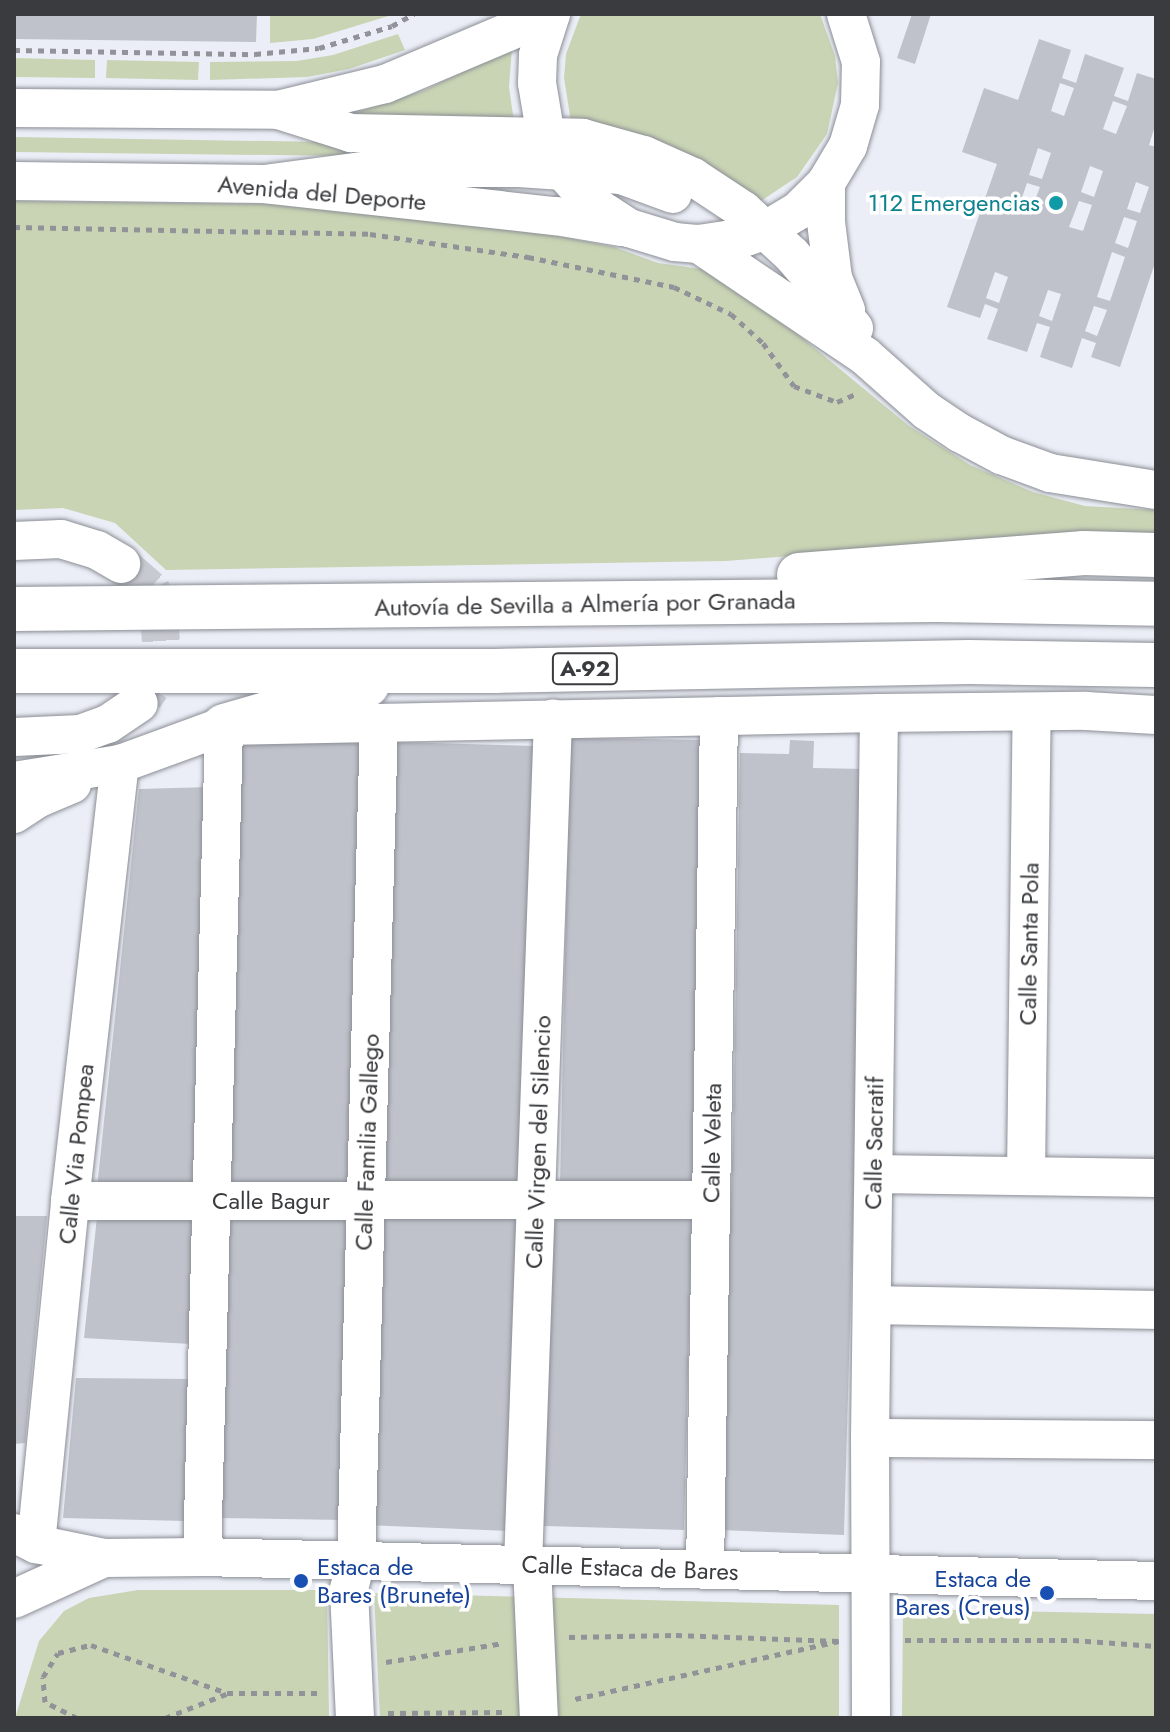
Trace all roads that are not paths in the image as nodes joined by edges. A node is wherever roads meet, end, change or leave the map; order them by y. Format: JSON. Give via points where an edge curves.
{"nodes":[{"id":1,"x":551,"y":14,"type":"edge"},
{"id":2,"x":846,"y":14,"type":"edge"},
{"id":3,"x":876,"y":14,"type":"edge"},
{"id":4,"x":861,"y":62,"type":"junction"},
{"id":5,"x":14,"y":108,"type":"edge"},
{"id":6,"x":278,"y":110,"type":"junction"},
{"id":7,"x":546,"y":137,"type":"junction"},
{"id":8,"x":563,"y":171,"type":"junction"},
{"id":9,"x":14,"y":181,"type":"edge"},
{"id":10,"x":826,"y":183,"type":"junction"},
{"id":11,"x":264,"y":184,"type":"junction"},
{"id":12,"x":629,"y":228,"type":"junction"},
{"id":13,"x":756,"y":233,"type":"junction"},
{"id":14,"x":699,"y":244,"type":"junction"},
{"id":15,"x":855,"y":352,"type":"junction"},
{"id":16,"x":1156,"y":490,"type":"edge"},
{"id":17,"x":14,"y":541,"type":"edge"},
{"id":18,"x":1156,"y":555,"type":"edge"},
{"id":19,"x":121,"y":564,"type":"tunnel mouth"},
{"id":20,"x":1156,"y":604,"type":"edge"},
{"id":21,"x":490,"y":605,"type":"junction"},
{"id":22,"x":14,"y":609,"type":"edge"},
{"id":23,"x":1156,"y":665,"type":"edge"},
{"id":24,"x":416,"y":670,"type":"junction"},
{"id":25,"x":14,"y":671,"type":"edge"},
{"id":26,"x":139,"y":703,"type":"tunnel mouth"},
{"id":27,"x":1032,"y":712,"type":"junction"},
{"id":28,"x":879,"y":713,"type":"junction"},
{"id":29,"x":1156,"y":715,"type":"edge"},
{"id":30,"x":719,"y":716,"type":"junction"},
{"id":31,"x":553,"y":719,"type":"junction"},
{"id":32,"x":379,"y":723,"type":"junction"},
{"id":33,"x":224,"y":726,"type":"junction"},
{"id":34,"x":14,"y":737,"type":"edge"},
{"id":35,"x":120,"y":764,"type":"junction"},
{"id":36,"x":14,"y":781,"type":"edge"},
{"id":37,"x":14,"y":814,"type":"edge"},
{"id":38,"x":874,"y":1174,"type":"junction"},
{"id":39,"x":1026,"y":1176,"type":"junction"},
{"id":40,"x":1156,"y":1178,"type":"edge"},
{"id":41,"x":536,"y":1200,"type":"junction"},
{"id":42,"x":711,"y":1200,"type":"junction"},
{"id":43,"x":70,"y":1201,"type":"junction"},
{"id":44,"x":212,"y":1201,"type":"junction"},
{"id":45,"x":365,"y":1201,"type":"junction"},
{"id":46,"x":872,"y":1305,"type":"junction"},
{"id":47,"x":1156,"y":1310,"type":"edge"},
{"id":48,"x":870,"y":1438,"type":"junction"},
{"id":49,"x":1156,"y":1440,"type":"edge"},
{"id":50,"x":25,"y":1538,"type":"edge"},
{"id":51,"x":202,"y":1557,"type":"junction"},
{"id":52,"x":104,"y":1558,"type":"junction"},
{"id":53,"x":356,"y":1561,"type":"junction"},
{"id":54,"x":528,"y":1565,"type":"junction"},
{"id":55,"x":705,"y":1570,"type":"junction"},
{"id":56,"x":871,"y":1574,"type":"junction"},
{"id":57,"x":1156,"y":1581,"type":"edge"},
{"id":58,"x":14,"y":1599,"type":"edge"},
{"id":59,"x":354,"y":1698,"type":"edge"},
{"id":60,"x":539,"y":1712,"type":"edge"},
{"id":61,"x":871,"y":1718,"type":"edge"}],
"edges":[{"from":1,"to":6,"type":"street","name":"Avenida del Deporte","via":[[385,84]]},
{"from":1,"to":7,"type":"street","name":"Avenida del Deporte","via":[[538,55]]},
{"from":2,"to":4,"type":"street","name":"Avenida del Deporte"},
{"from":3,"to":4,"type":"street","name":"Avenida del Deporte"},
{"from":4,"to":10,"type":"street","name":"Avenida del Deporte","via":[[860,105],[848,146]]},
{"from":5,"to":6,"type":"street","name":"Avenida del Deporte"},
{"from":6,"to":7,"type":"street","via":[[351,133]]},
{"from":7,"to":8,"type":"street","name":"Avenida del Deporte"},
{"from":7,"to":13,"type":"street","via":[[599,142],[667,164],[713,188]]},
{"from":8,"to":11,"type":"street","via":[[386,168]]},
{"from":8,"to":12,"type":"street","name":"Avenida del Deporte","via":[[592,204]]},
{"from":8,"to":13,"type":"street","via":[[637,180]]},
{"from":9,"to":11,"type":"street","name":"Avenida del Deporte"},
{"from":10,"to":13,"type":"street","name":"Avenida del Deporte","via":[[799,210]]},
{"from":10,"to":15,"type":"street","via":[[833,278]]},
{"from":11,"to":12,"type":"street","name":"Avenida del Deporte"},
{"from":12,"to":14,"type":"street","name":"Avenida del Deporte"},
{"from":13,"to":14,"type":"street","name":"Avenida del Deporte"},
{"from":13,"to":15,"type":"street","via":[[769,255]]},
{"from":14,"to":15,"type":"street"},
{"from":15,"to":16,"type":"street","via":[[927,411],[1001,455],[1083,481]]},
{"from":17,"to":19,"type":"street","via":[[61,539]]},
{"from":18,"to":21,"type":"highway","via":[[1084,553],[942,562]]},
{"from":20,"to":21,"type":"highway","name":"Autovía de Sevilla a Almería por Granada","via":[[937,600]]},
{"from":21,"to":22,"type":"highway","name":"Autovía de Sevilla a Almería por Granada"},
{"from":23,"to":24,"type":"highway","number":"A-92","via":[[969,662]]},
{"from":24,"to":25,"type":"highway","number":"A-92"},
{"from":24,"to":33,"type":"highway"},
{"from":26,"to":34,"type":"street","via":[[108,724],[80,734]]},
{"from":27,"to":28,"type":"street"},
{"from":27,"to":29,"type":"street"},
{"from":27,"to":39,"type":"street","name":"Calle Santa Pola"},
{"from":28,"to":30,"type":"street"},
{"from":28,"to":38,"type":"street","name":"Calle Sacratif"},
{"from":30,"to":31,"type":"street"},
{"from":30,"to":42,"type":"street","name":"Calle Veleta"},
{"from":31,"to":32,"type":"street"},
{"from":31,"to":41,"type":"street","name":"Calle Virgen del Silencio"},
{"from":32,"to":33,"type":"street"},
{"from":32,"to":45,"type":"street","name":"Calle Familia Gallego"},
{"from":33,"to":35,"type":"street"},
{"from":33,"to":44,"type":"street"},
{"from":35,"to":36,"type":"street"},
{"from":35,"to":37,"type":"street"},
{"from":35,"to":43,"type":"street","name":"Calle Via Pompea"},
{"from":38,"to":39,"type":"street"},
{"from":38,"to":46,"type":"street","name":"Calle Sacratif"},
{"from":39,"to":40,"type":"street"},
{"from":41,"to":42,"type":"street","name":"Calle Bagur"},
{"from":41,"to":45,"type":"street","name":"Calle Bagur"},
{"from":41,"to":54,"type":"street","name":"Calle Virgen del Silencio"},
{"from":42,"to":55,"type":"street","name":"Calle Veleta"},
{"from":43,"to":44,"type":"street","name":"Calle Bagur"},
{"from":43,"to":50,"type":"street","name":"Calle Via Pompea"},
{"from":44,"to":45,"type":"street","name":"Calle Bagur"},
{"from":44,"to":51,"type":"street"},
{"from":45,"to":53,"type":"street","name":"Calle Familia Gallego"},
{"from":46,"to":47,"type":"street"},
{"from":46,"to":48,"type":"street","name":"Calle Sacratif"},
{"from":48,"to":49,"type":"street"},
{"from":48,"to":56,"type":"street","name":"Calle Sacratif"},
{"from":50,"to":52,"type":"street","name":"Calle Estaca de Bares"},
{"from":51,"to":52,"type":"street","name":"Calle Estaca de Bares"},
{"from":51,"to":53,"type":"street","name":"Calle Estaca de Bares"},
{"from":52,"to":58,"type":"street","name":"Calle Estaca de Bares"},
{"from":53,"to":54,"type":"street","name":"Calle Estaca de Bares"},
{"from":53,"to":59,"type":"street","name":"Calle Familia Gallego","via":[[349,1589]]},
{"from":54,"to":55,"type":"street","name":"Calle Estaca de Bares"},
{"from":54,"to":60,"type":"street","name":"Calle Virgen del Silencio"},
{"from":55,"to":56,"type":"street","name":"Calle Estaca de Bares"},
{"from":56,"to":57,"type":"street","name":"Calle Estaca de Bares"},
{"from":56,"to":61,"type":"street","name":"Calle Sacratif"}]}
